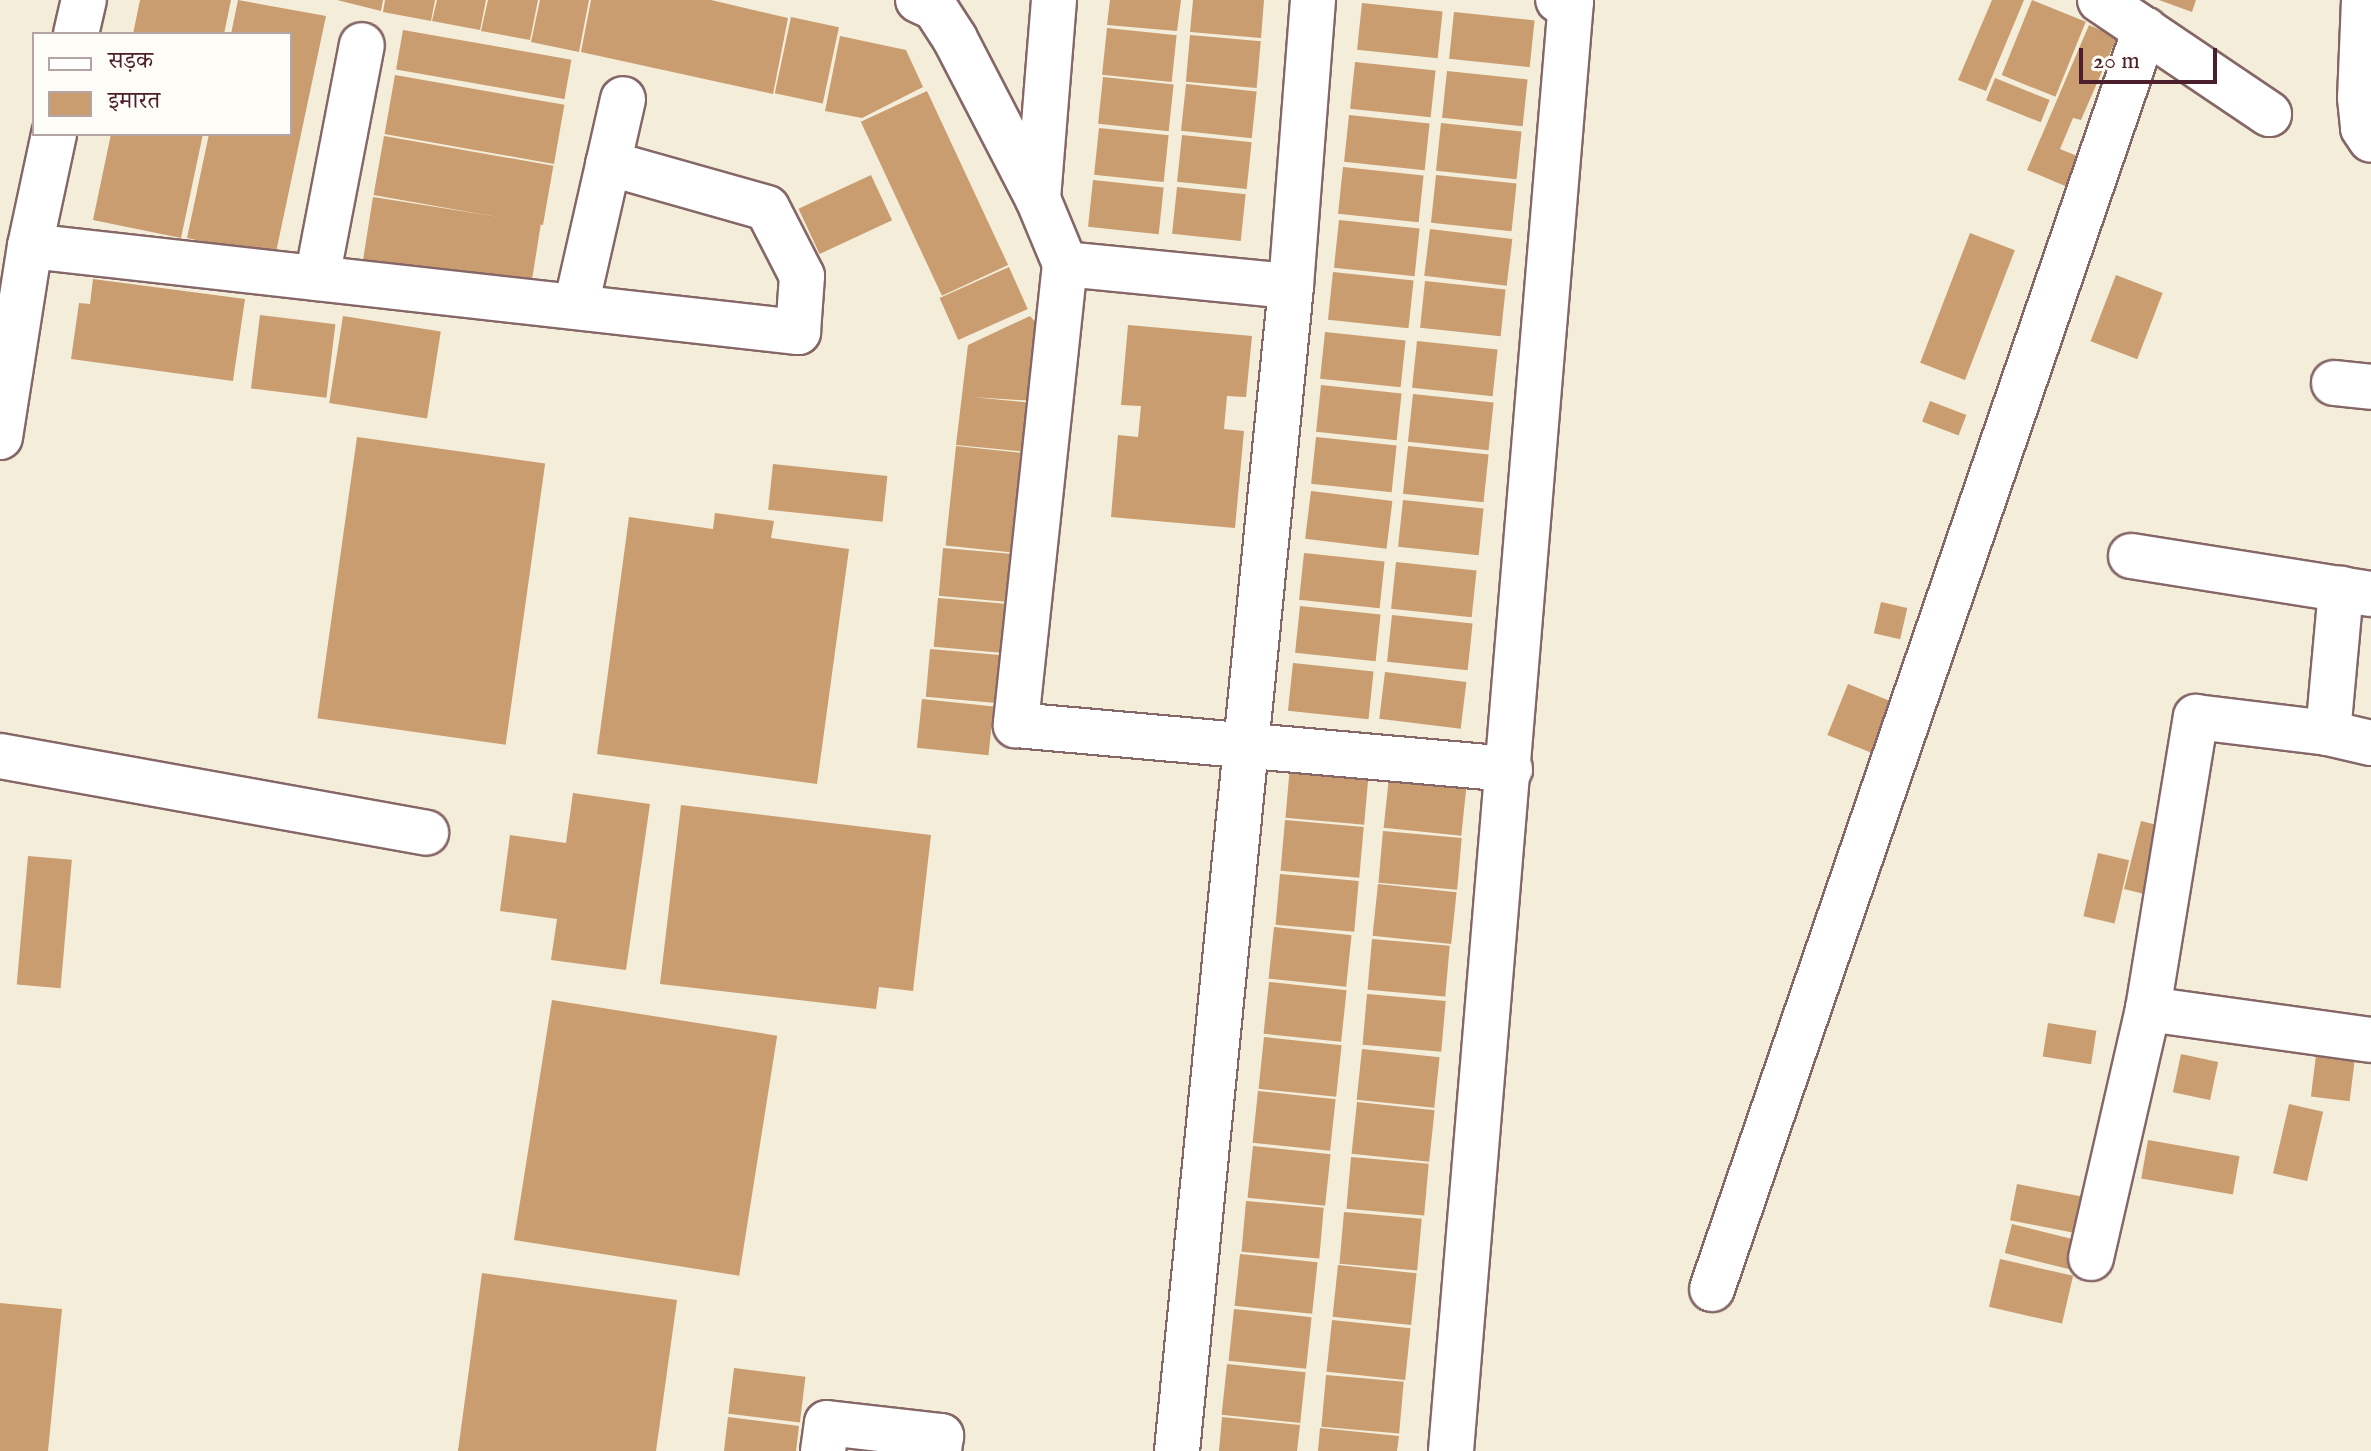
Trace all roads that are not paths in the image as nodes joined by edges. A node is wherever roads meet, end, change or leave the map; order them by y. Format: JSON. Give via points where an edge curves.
{"nodes":[{"id":1,"x":84,"y":0,"type":"edge"},
{"id":2,"x":918,"y":0,"type":"edge"},
{"id":3,"x":1054,"y":0,"type":"edge"},
{"id":4,"x":1313,"y":0,"type":"edge"},
{"id":5,"x":1558,"y":0,"type":"edge"},
{"id":6,"x":2364,"y":0,"type":"edge"},
{"id":7,"x":2120,"y":10,"type":"edge"},
{"id":8,"x":76,"y":32,"type":"edge"},
{"id":9,"x":362,"y":45,"type":"dead end"},
{"id":10,"x":623,"y":99,"type":"dead end"},
{"id":11,"x":2269,"y":114,"type":"dead end"},
{"id":12,"x":54,"y":136,"type":"edge"},
{"id":13,"x":2371,"y":140,"type":"edge"},
{"id":14,"x":608,"y":163,"type":"junction"},
{"id":15,"x":1038,"y":199,"type":"junction"},
{"id":16,"x":30,"y":246,"type":"junction"},
{"id":17,"x":1065,"y":264,"type":"junction"},
{"id":18,"x":317,"y":278,"type":"junction"},
{"id":19,"x":1291,"y":286,"type":"junction"},
{"id":20,"x":576,"y":306,"type":"junction"},
{"id":21,"x":0,"y":437,"type":"edge"},
{"id":22,"x":2131,"y":556,"type":"dead end"},
{"id":23,"x":2356,"y":591,"type":"edge"},
{"id":24,"x":2328,"y":733,"type":"junction"},
{"id":25,"x":2371,"y":743,"type":"edge"},
{"id":26,"x":1247,"y":746,"type":"junction"},
{"id":27,"x":0,"y":756,"type":"edge"},
{"id":28,"x":1510,"y":769,"type":"junction"},
{"id":29,"x":426,"y":833,"type":"dead end"},
{"id":30,"x":2148,"y":1009,"type":"junction"},
{"id":31,"x":2371,"y":1040,"type":"edge"},
{"id":32,"x":2091,"y":1258,"type":"dead end"},
{"id":33,"x":1712,"y":1289,"type":"dead end"},
{"id":34,"x":823,"y":1451,"type":"edge"},
{"id":35,"x":939,"y":1451,"type":"edge"},
{"id":36,"x":1177,"y":1451,"type":"edge"},
{"id":37,"x":1451,"y":1451,"type":"edge"}],
"edges":[{"from":1,"to":8,"type":"street"},
{"from":2,"to":15,"type":"street","via":[[935,8],[955,39]]},
{"from":3,"to":15,"type":"street"},
{"from":4,"to":19,"type":"street"},
{"from":5,"to":28,"type":"street","via":[[1571,2]]},
{"from":6,"to":13,"type":"street","via":[[2360,98],[2363,128]]},
{"from":7,"to":11,"type":"street"},
{"from":7,"to":33,"type":"street"},
{"from":9,"to":18,"type":"street"},
{"from":10,"to":14,"type":"street"},
{"from":12,"to":16,"type":"street"},
{"from":14,"to":20,"type":"street"},
{"from":14,"to":20,"type":"street","via":[[767,208],[802,276],[798,332]]},
{"from":15,"to":17,"type":"street"},
{"from":16,"to":18,"type":"street"},
{"from":16,"to":21,"type":"street"},
{"from":17,"to":19,"type":"street"},
{"from":17,"to":26,"type":"street","via":[[1016,725]]},
{"from":18,"to":20,"type":"street"},
{"from":19,"to":26,"type":"street"},
{"from":22,"to":23,"type":"street"},
{"from":23,"to":24,"type":"street"},
{"from":24,"to":25,"type":"street"},
{"from":24,"to":30,"type":"street","via":[[2196,717]]},
{"from":26,"to":28,"type":"street"},
{"from":26,"to":36,"type":"street"},
{"from":27,"to":29,"type":"street"},
{"from":28,"to":37,"type":"street"},
{"from":30,"to":31,"type":"street"},
{"from":30,"to":32,"type":"street"},
{"from":34,"to":35,"type":"street","via":[[827,1423],[941,1436]]}]}
